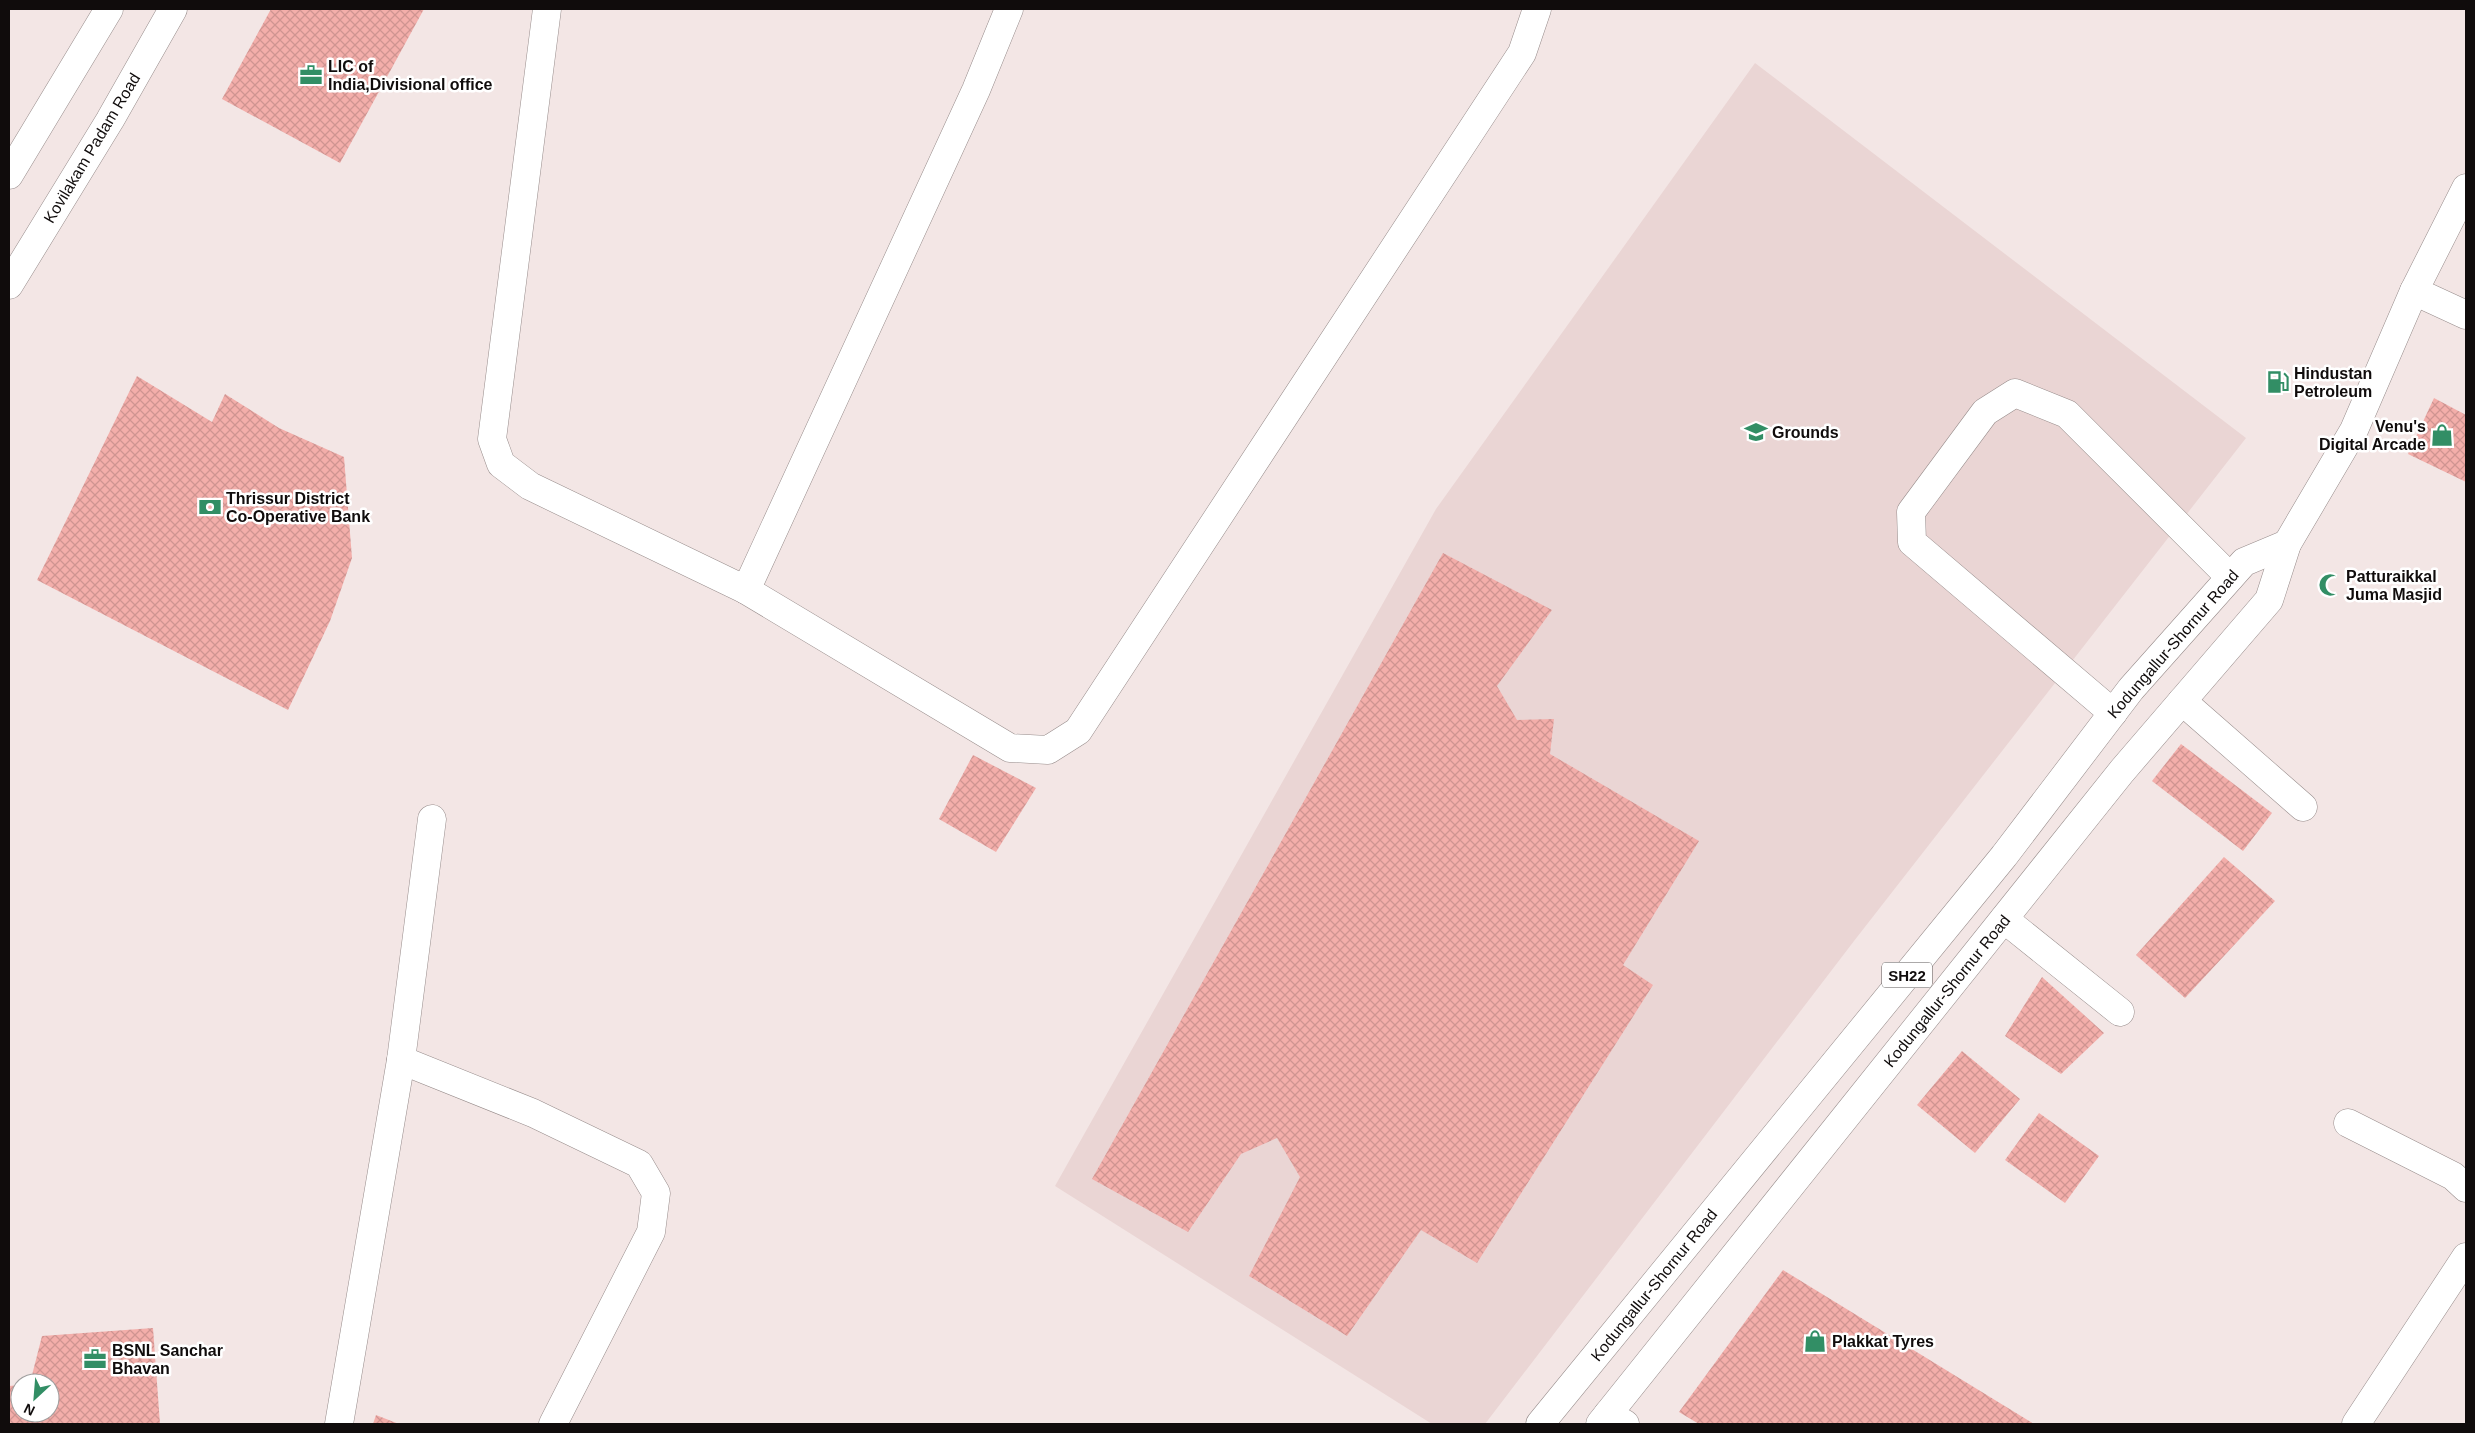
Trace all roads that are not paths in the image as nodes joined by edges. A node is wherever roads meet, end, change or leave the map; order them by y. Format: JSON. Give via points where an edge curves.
{"nodes":[{"id":1,"x":109,"y":9,"type":"edge"},
{"id":2,"x":173,"y":9,"type":"edge"},
{"id":3,"x":547,"y":9,"type":"edge"},
{"id":4,"x":1009,"y":9,"type":"edge"},
{"id":5,"x":1537,"y":9,"type":"edge"},
{"id":6,"x":9,"y":175,"type":"edge"},
{"id":7,"x":2466,"y":188,"type":"edge"},
{"id":8,"x":9,"y":285,"type":"edge"},
{"id":9,"x":2414,"y":292,"type":"junction"},
{"id":10,"x":2466,"y":315,"type":"edge"},
{"id":11,"x":2287,"y":544,"type":"junction"},
{"id":12,"x":2230,"y":577,"type":"junction"},
{"id":13,"x":746,"y":590,"type":"junction"},
{"id":14,"x":2182,"y":701,"type":"junction"},
{"id":15,"x":2113,"y":713,"type":"junction"},
{"id":16,"x":2303,"y":807,"type":"dead end"},
{"id":17,"x":432,"y":819,"type":"dead end"},
{"id":18,"x":2004,"y":919,"type":"junction"},
{"id":19,"x":2120,"y":1012,"type":"dead end"},
{"id":20,"x":400,"y":1060,"type":"junction"},
{"id":21,"x":2348,"y":1123,"type":"dead end"},
{"id":22,"x":2466,"y":1188,"type":"edge"},
{"id":23,"x":2466,"y":1257,"type":"edge"},
{"id":24,"x":1611,"y":1421,"type":"edge"},
{"id":25,"x":2366,"y":1421,"type":"edge"},
{"id":26,"x":339,"y":1424,"type":"edge"},
{"id":27,"x":552,"y":1424,"type":"edge"},
{"id":28,"x":1540,"y":1424,"type":"edge"}],
"edges":[{"from":1,"to":6,"type":"street"},
{"from":2,"to":8,"type":"street","name":"Kovilakam Padam Road","via":[[110,120]]},
{"from":3,"to":13,"type":"street","via":[[492,439],[501,464],[530,486]]},
{"from":4,"to":13,"type":"street","via":[[976,90]]},
{"from":5,"to":13,"type":"street","via":[[1522,53],[1078,731],[1048,750],[1010,748]]},
{"from":7,"to":9,"type":"street","number":"SH22"},
{"from":9,"to":10,"type":"street"},
{"from":9,"to":11,"type":"street","number":"SH22","via":[[2354,430]]},
{"from":11,"to":12,"type":"street","name":"Kodungallur-Shornur Road","number":"SH22","via":[[2244,562]]},
{"from":11,"to":14,"type":"street","name":"Kodungallur-Shornur Road","number":"SH22","via":[[2269,600]]},
{"from":12,"to":15,"type":"street","name":"Kodungallur-Shornur Road","number":"SH22"},
{"from":12,"to":15,"type":"street","via":[[2067,414],[2015,393],[1985,412],[1910,512],[1912,542]]},
{"from":14,"to":16,"type":"street"},
{"from":14,"to":18,"type":"street","name":"Kodungallur-Shornur Road","number":"SH22","via":[[2122,770]]},
{"from":15,"to":28,"type":"street","name":"Kodungallur-Shornur Road","number":"SH22","via":[[2004,856]]},
{"from":17,"to":20,"type":"street"},
{"from":18,"to":19,"type":"street"},
{"from":18,"to":24,"type":"street","name":"Kodungallur-Shornur Road","number":"SH22"},
{"from":20,"to":26,"type":"street"},
{"from":20,"to":27,"type":"street","via":[[534,1113],[639,1164],[656,1194],[651,1232]]},
{"from":21,"to":22,"type":"street","via":[[2453,1176]]},
{"from":23,"to":25,"type":"street"}]}
